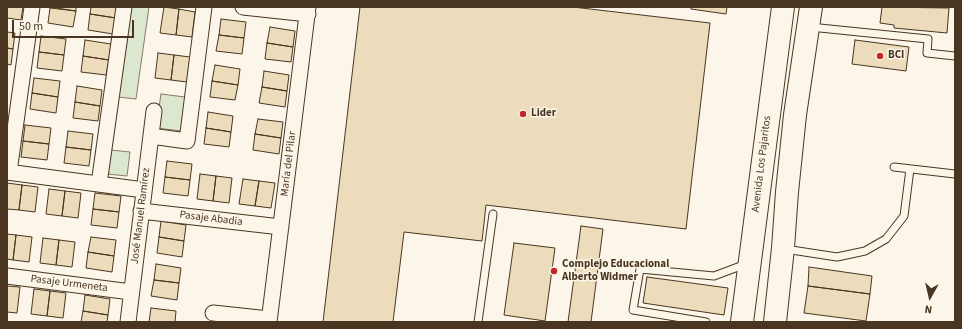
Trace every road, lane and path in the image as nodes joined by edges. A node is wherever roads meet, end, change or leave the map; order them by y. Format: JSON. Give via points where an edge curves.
{"nodes":[{"id":1,"x":32,"y":7,"type":"edge"},
{"id":2,"x":124,"y":7,"type":"edge"},
{"id":3,"x":204,"y":7,"type":"edge"},
{"id":4,"x":243,"y":7,"type":"edge"},
{"id":5,"x":783,"y":7,"type":"edge"},
{"id":6,"x":308,"y":10,"type":"edge"},
{"id":7,"x":810,"y":17,"type":"edge"},
{"id":8,"x":955,"y":56,"type":"edge"},
{"id":9,"x":154,"y":111,"type":"dead end"},
{"id":10,"x":151,"y":136,"type":"junction"},
{"id":11,"x":894,"y":167,"type":"dead end"},
{"id":12,"x":910,"y":169,"type":"junction"},
{"id":13,"x":8,"y":172,"type":"edge"},
{"id":14,"x":955,"y":174,"type":"edge"},
{"id":15,"x":99,"y":184,"type":"junction"},
{"id":16,"x":144,"y":190,"type":"junction"},
{"id":17,"x":141,"y":211,"type":"junction"},
{"id":18,"x":493,"y":214,"type":"dead end"},
{"id":19,"x":281,"y":227,"type":"junction"},
{"id":20,"x":783,"y":248,"type":"junction"},
{"id":21,"x":750,"y":263,"type":"junction"},
{"id":22,"x":7,"y":276,"type":"edge"},
{"id":23,"x":132,"y":292,"type":"junction"},
{"id":24,"x":213,"y":313,"type":"dead end"},
{"id":25,"x":269,"y":321,"type":"edge"},
{"id":26,"x":128,"y":322,"type":"edge"},
{"id":27,"x":478,"y":322,"type":"edge"},
{"id":28,"x":706,"y":322,"type":"edge"},
{"id":29,"x":742,"y":322,"type":"edge"},
{"id":30,"x":775,"y":322,"type":"edge"}],
"edges":[{"from":1,"to":13,"type":"street"},
{"from":2,"to":15,"type":"street"},
{"from":3,"to":10,"type":"street","via":[[187,141]]},
{"from":4,"to":6,"type":"street"},
{"from":5,"to":21,"type":"main road","name":"Avenida Los Pajaritos"},
{"from":6,"to":19,"type":"street","name":"María del Pilar"},
{"from":7,"to":8,"type":"lane","via":[[928,39],[927,53]]},
{"from":7,"to":20,"type":"main road","via":[[792,144]]},
{"from":9,"to":10,"type":"street","name":"José Manuel Ramírez"},
{"from":10,"to":16,"type":"street","name":"José Manuel Ramírez"},
{"from":11,"to":12,"type":"lane"},
{"from":12,"to":14,"type":"lane"},
{"from":12,"to":20,"type":"lane","via":[[904,216],[886,239],[865,251],[837,257]]},
{"from":13,"to":15,"type":"street"},
{"from":15,"to":16,"type":"street"},
{"from":16,"to":17,"type":"street","name":"José Manuel Ramírez"},
{"from":17,"to":19,"type":"street","name":"Pasaje Abadia"},
{"from":17,"to":23,"type":"street","name":"José Manuel Ramírez"},
{"from":18,"to":27,"type":"lane"},
{"from":19,"to":25,"type":"street","name":"María del Pilar"},
{"from":20,"to":30,"type":"main road"},
{"from":21,"to":28,"type":"lane","via":[[714,276],[640,269],[633,310]]},
{"from":21,"to":29,"type":"main road","name":"Avenida Los Pajaritos"},
{"from":22,"to":23,"type":"street","name":"Pasaje Urmeneta"},
{"from":23,"to":26,"type":"street","name":"José Manuel Ramírez"},
{"from":24,"to":25,"type":"street"}]}
